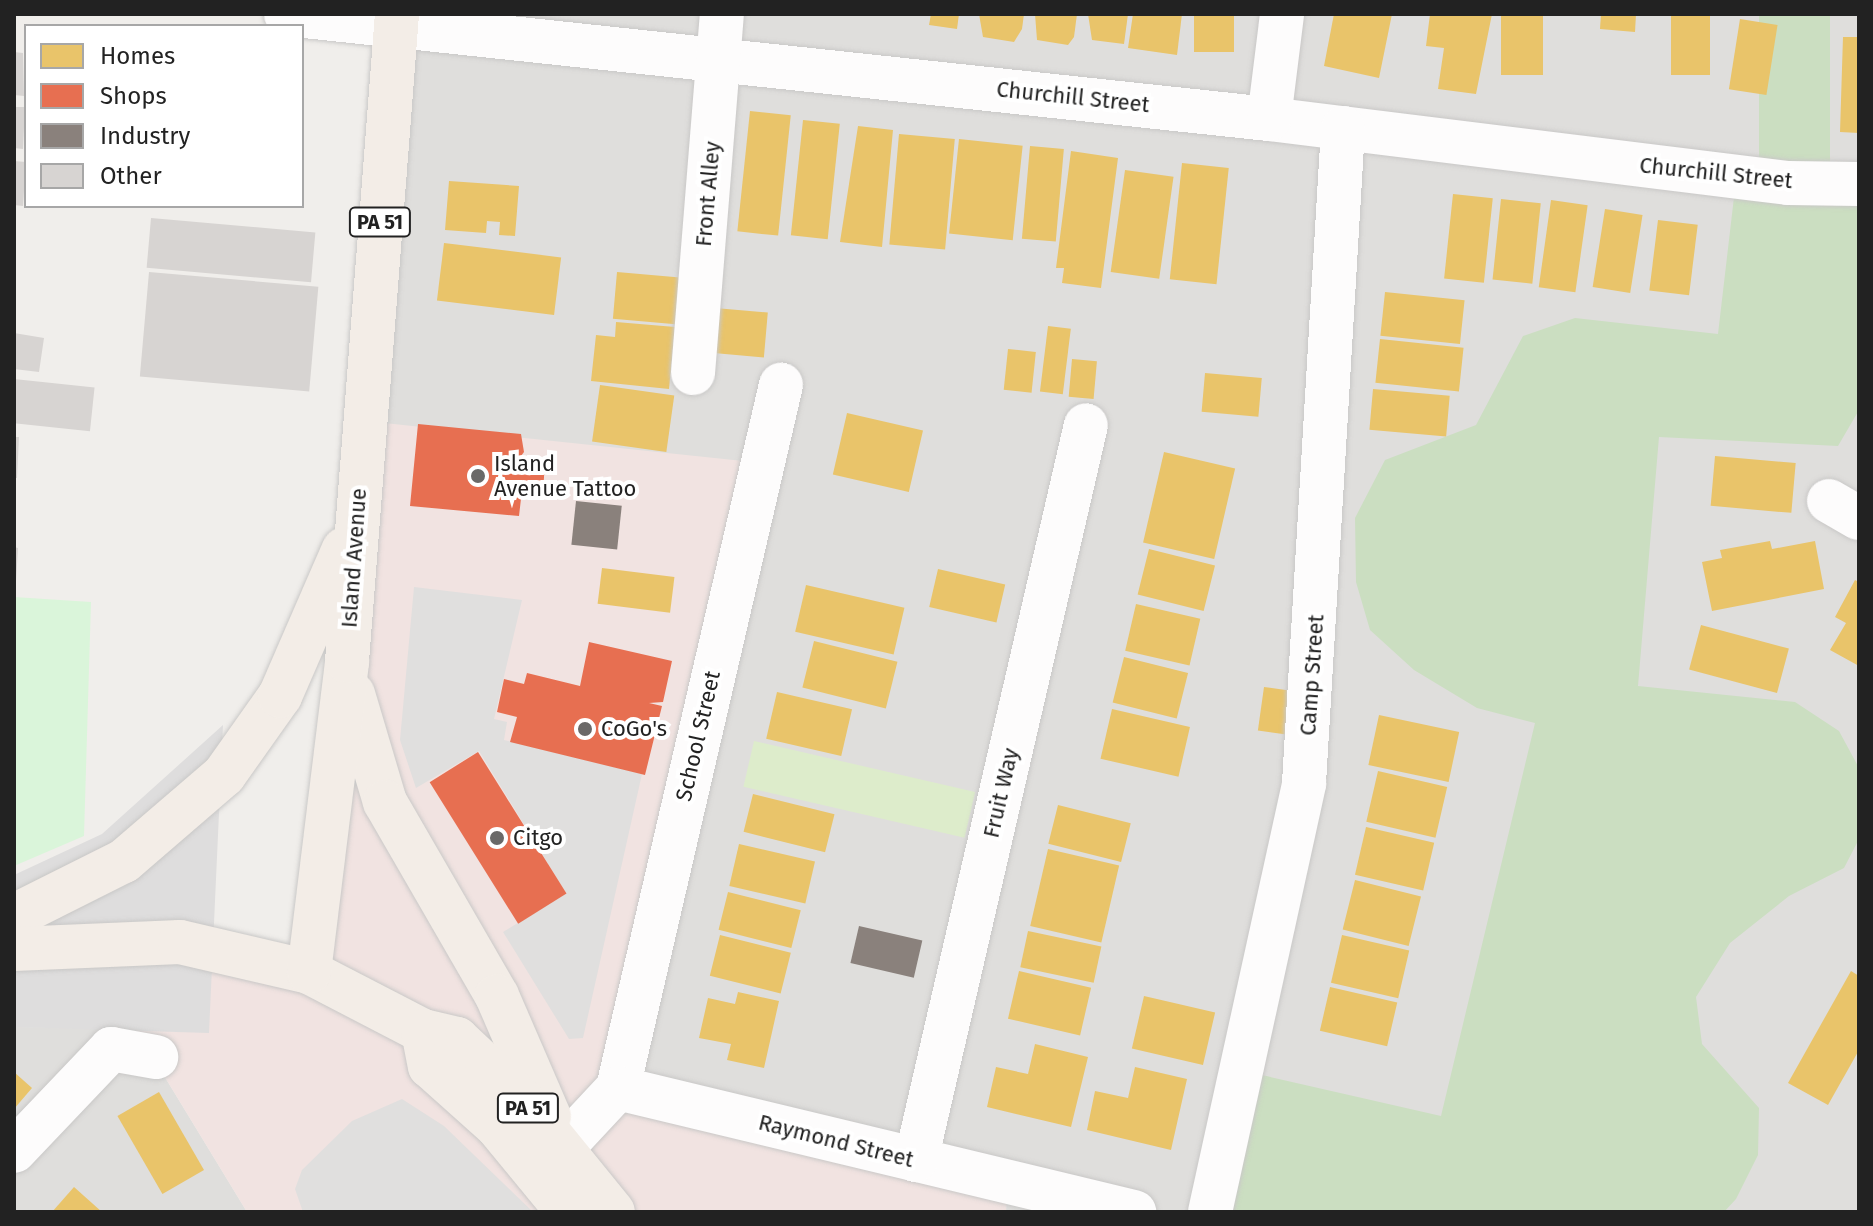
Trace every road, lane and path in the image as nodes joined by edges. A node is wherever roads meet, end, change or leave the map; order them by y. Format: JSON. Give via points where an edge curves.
{"nodes":[{"id":1,"x":286,"y":14,"type":"edge"},
{"id":2,"x":722,"y":14,"type":"edge"},
{"id":3,"x":1282,"y":14,"type":"edge"},
{"id":4,"x":396,"y":19,"type":"edge"},
{"id":5,"x":719,"y":59,"type":"junction"},
{"id":6,"x":1269,"y":119,"type":"junction"},
{"id":7,"x":1343,"y":128,"type":"junction"},
{"id":8,"x":1859,"y":184,"type":"edge"},
{"id":9,"x":693,"y":373,"type":"dead end"},
{"id":10,"x":781,"y":385,"type":"dead end"},
{"id":11,"x":1086,"y":425,"type":"dead end"},
{"id":12,"x":357,"y":518,"type":"junction"},
{"id":13,"x":347,"y":661,"type":"junction"},
{"id":14,"x":14,"y":916,"type":"edge"},
{"id":15,"x":14,"y":949,"type":"edge"},
{"id":16,"x":309,"y":972,"type":"junction"},
{"id":17,"x":423,"y":1031,"type":"junction"},
{"id":18,"x":156,"y":1057,"type":"dead end"},
{"id":19,"x":618,"y":1088,"type":"junction"},
{"id":20,"x":563,"y":1147,"type":"junction"},
{"id":21,"x":14,"y":1151,"type":"edge"},
{"id":22,"x":916,"y":1160,"type":"junction"},
{"id":23,"x":1006,"y":1198,"type":"edge"},
{"id":24,"x":568,"y":1212,"type":"edge"},
{"id":25,"x":613,"y":1212,"type":"edge"},
{"id":26,"x":1134,"y":1212,"type":"edge"},
{"id":27,"x":1210,"y":1212,"type":"edge"}],
"edges":[{"from":1,"to":4,"type":"street","name":"Churchill Street"},
{"from":2,"to":5,"type":"street","name":"Front Alley"},
{"from":3,"to":6,"type":"street"},
{"from":4,"to":5,"type":"street","name":"Churchill Street"},
{"from":4,"to":12,"type":"main road","name":"Island Avenue","number":"PA 51"},
{"from":5,"to":6,"type":"street","name":"Churchill Street"},
{"from":5,"to":9,"type":"street","name":"Front Alley"},
{"from":6,"to":7,"type":"street","name":"Churchill Street"},
{"from":7,"to":8,"type":"street","name":"Churchill Street","via":[[1788,183]]},
{"from":7,"to":27,"type":"street","name":"Camp Street","via":[[1304,783]]},
{"from":10,"to":19,"type":"street","name":"School Street"},
{"from":11,"to":22,"type":"street","name":"Fruit Way"},
{"from":12,"to":13,"type":"main road","name":"Island Avenue","number":"PA 51"},
{"from":12,"to":14,"type":"main road","via":[[280,696],[224,775],[124,861]]},
{"from":13,"to":16,"type":"main road","name":"Island Avenue","number":"PA 51"},
{"from":13,"to":20,"type":"main road","via":[[385,802],[497,996]]},
{"from":15,"to":16,"type":"main road","via":[[180,942]]},
{"from":16,"to":17,"type":"main road","number":"PA 51"},
{"from":17,"to":20,"type":"main road","number":"PA 51","via":[[457,1039]]},
{"from":17,"to":24,"type":"main road","number":"PA 51","via":[[430,1066],[497,1126]]},
{"from":18,"to":21,"type":"street","via":[[132,1047],[111,1049]]},
{"from":19,"to":20,"type":"street"},
{"from":19,"to":22,"type":"street","name":"Raymond Street"},
{"from":20,"to":25,"type":"main road","number":"PA 51"},
{"from":22,"to":23,"type":"street","name":"Raymond Street"},
{"from":23,"to":26,"type":"street","name":"Raymond Street"}]}
